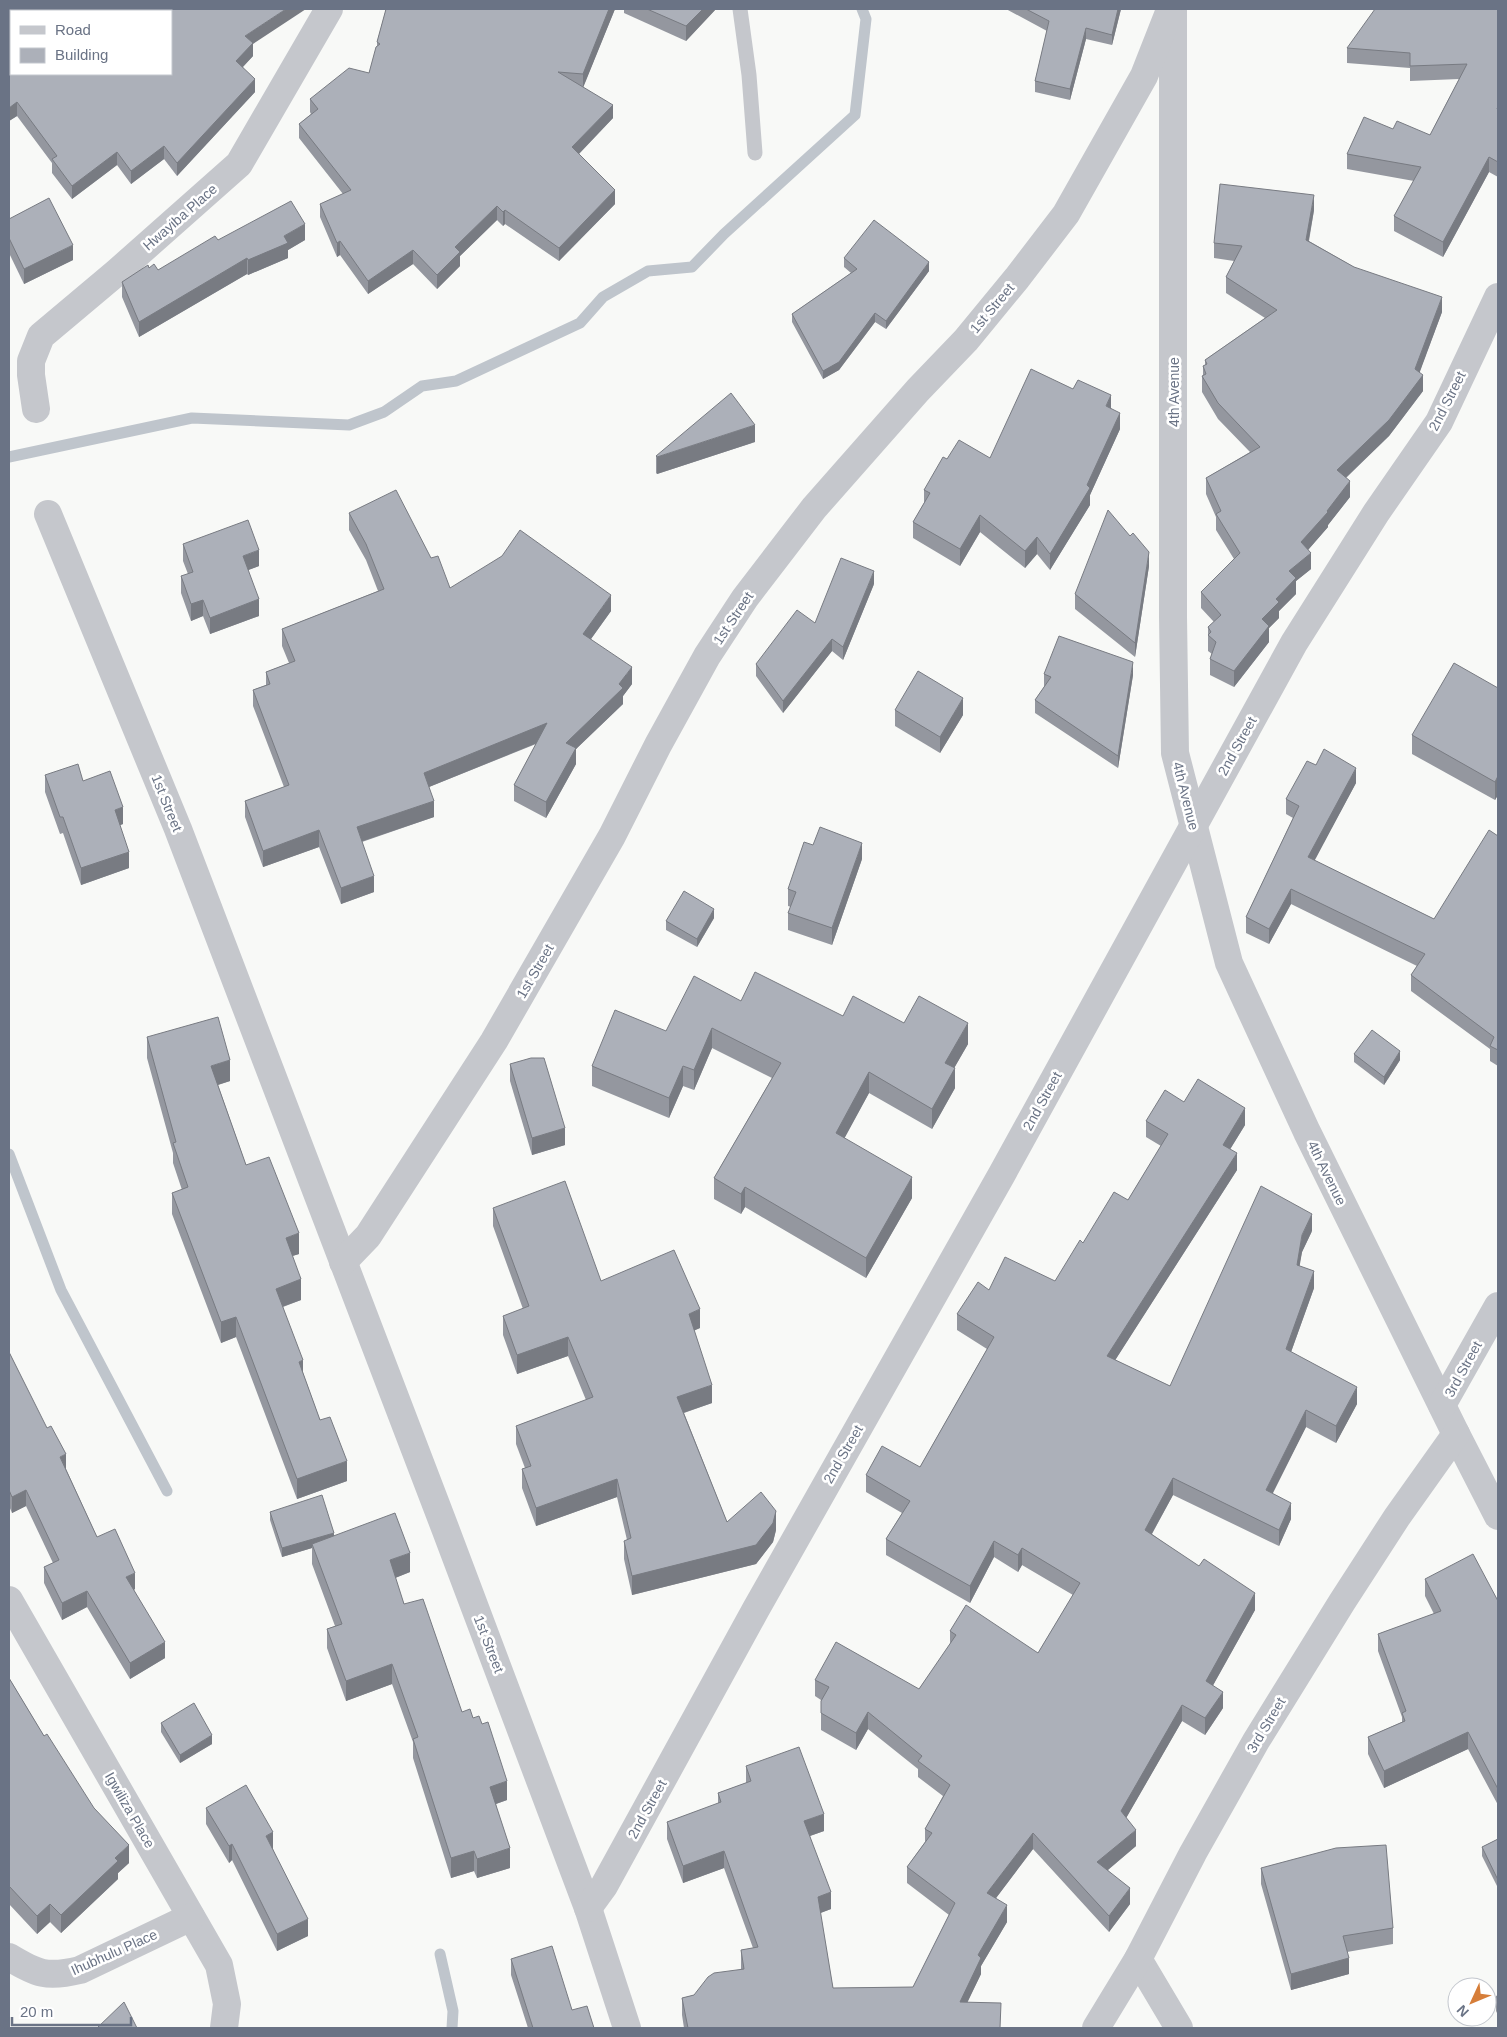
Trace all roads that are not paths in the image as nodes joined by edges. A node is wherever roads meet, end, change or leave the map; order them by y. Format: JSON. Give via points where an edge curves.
{"nodes":[{"id":1,"x":329,"y":9,"type":"edge"},
{"id":2,"x":740,"y":9,"type":"edge"},
{"id":3,"x":1172,"y":9,"type":"edge"},
{"id":4,"x":755,"y":153,"type":"dead end"},
{"id":5,"x":1498,"y":297,"type":"edge"},
{"id":6,"x":36,"y":409,"type":"dead end"},
{"id":7,"x":48,"y":514,"type":"dead end"},
{"id":8,"x":1193,"y":825,"type":"junction"},
{"id":9,"x":342,"y":1262,"type":"junction"},
{"id":10,"x":1498,"y":1306,"type":"edge"},
{"id":11,"x":1442,"y":1405,"type":"junction"},
{"id":12,"x":1456,"y":1434,"type":"junction"},
{"id":13,"x":1498,"y":1516,"type":"edge"},
{"id":14,"x":9,"y":1600,"type":"edge"},
{"id":15,"x":588,"y":1908,"type":"junction"},
{"id":16,"x":191,"y":1917,"type":"junction"},
{"id":17,"x":9,"y":1957,"type":"edge"},
{"id":18,"x":1138,"y":1960,"type":"junction"},
{"id":19,"x":224,"y":2028,"type":"edge"},
{"id":20,"x":627,"y":2028,"type":"edge"},
{"id":21,"x":1096,"y":2028,"type":"edge"},
{"id":22,"x":1179,"y":2028,"type":"edge"}],
"edges":[{"from":1,"to":6,"type":"street","name":"Hwayiba Place","via":[[239,164],[41,336],[31,362]]},
{"from":2,"to":4,"type":"lane"},
{"from":3,"to":8,"type":"street","name":"4th Avenue","via":[[1175,753]]},
{"from":3,"to":9,"type":"street","name":"1st Street","via":[[1144,76],[1066,214],[966,340],[814,508],[745,598],[658,745],[612,836],[494,1041],[368,1236]]},
{"from":5,"to":8,"type":"street","name":"2nd Street","via":[[1439,422],[1376,513],[1294,644]]},
{"from":7,"to":9,"type":"street","name":"1st Street","via":[[178,829]]},
{"from":8,"to":11,"type":"street","name":"4th Avenue","via":[[1229,963],[1312,1141]]},
{"from":8,"to":15,"type":"street","name":"2nd Street","via":[[1002,1174],[604,1886]]},
{"from":9,"to":15,"type":"street","name":"1st Street"},
{"from":10,"to":11,"type":"street","name":"3rd Street"},
{"from":11,"to":12,"type":"street","name":"4th Avenue"},
{"from":12,"to":13,"type":"street","name":"4th Avenue"},
{"from":12,"to":18,"type":"street","name":"3rd Street","via":[[1397,1517],[1256,1740]]},
{"from":14,"to":16,"type":"street","name":"Igwiliza Place"},
{"from":15,"to":20,"type":"street","name":"1st Street"},
{"from":16,"to":17,"type":"street","name":"Ihubhulu Place","via":[[80,1970],[62,1975],[43,1975]]},
{"from":16,"to":19,"type":"street","name":"Igwiliza Place","via":[[219,1964],[227,2004]]},
{"from":18,"to":21,"type":"street","name":"3rd Street"},
{"from":18,"to":22,"type":"street"}]}
